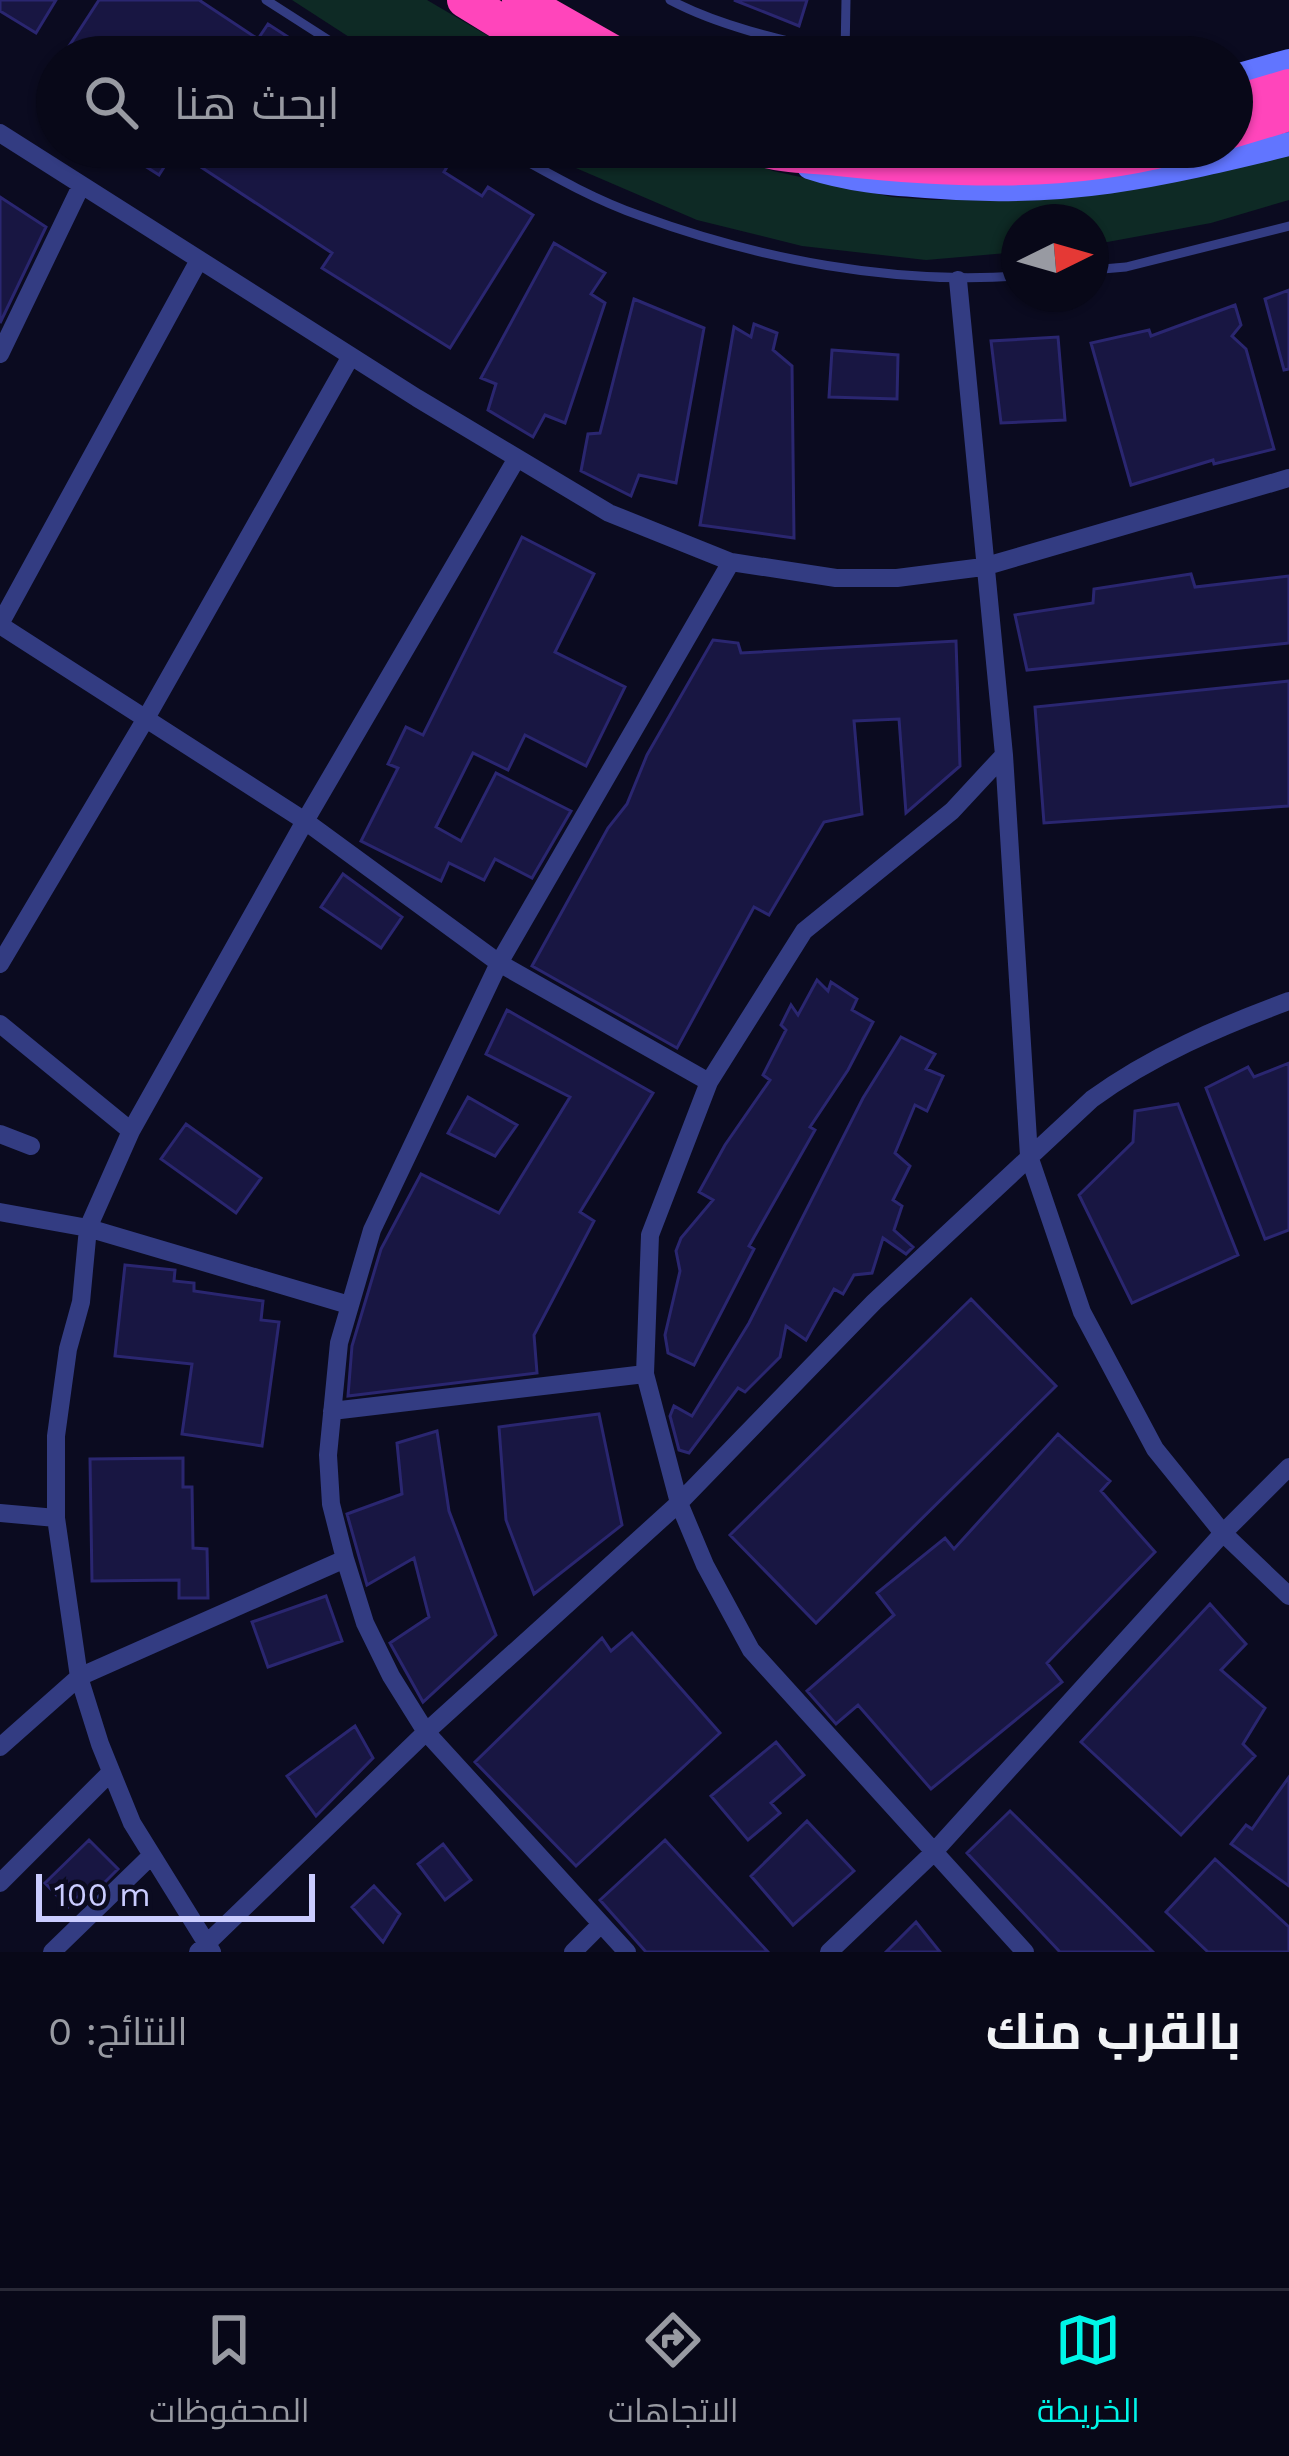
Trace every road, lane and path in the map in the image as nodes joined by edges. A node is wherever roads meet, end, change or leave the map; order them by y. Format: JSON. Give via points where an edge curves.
{"nodes":[{"id":1,"x":266,"y":0,"type":"edge"},
{"id":2,"x":465,"y":0,"type":"edge"},
{"id":3,"x":520,"y":0,"type":"edge"},
{"id":4,"x":670,"y":0,"type":"edge"},
{"id":5,"x":846,"y":0,"type":"edge"},
{"id":6,"x":322,"y":36,"type":"edge"},
{"id":7,"x":524,"y":36,"type":"edge"},
{"id":8,"x":583,"y":36,"type":"edge"},
{"id":9,"x":766,"y":36,"type":"edge"},
{"id":10,"x":845,"y":36,"type":"edge"},
{"id":11,"x":1289,"y":61,"type":"edge"},
{"id":12,"x":1253,"y":71,"type":"edge"},
{"id":13,"x":1289,"y":87,"type":"edge"},
{"id":14,"x":1253,"y":98,"type":"edge"},
{"id":15,"x":1289,"y":113,"type":"edge"},
{"id":16,"x":1253,"y":124,"type":"edge"},
{"id":17,"x":0,"y":134,"type":"edge"},
{"id":18,"x":1289,"y":144,"type":"edge"},
{"id":19,"x":1253,"y":153,"type":"edge"},
{"id":20,"x":36,"y":157,"type":"edge"},
{"id":21,"x":53,"y":168,"type":"edge"},
{"id":22,"x":543,"y":168,"type":"edge"},
{"id":23,"x":819,"y":168,"type":"edge"},
{"id":24,"x":1188,"y":168,"type":"edge"},
{"id":25,"x":81,"y":186,"type":"junction"},
{"id":26,"x":1289,"y":226,"type":"edge"},
{"id":27,"x":199,"y":260,"type":"junction"},
{"id":28,"x":1109,"y":268,"type":"edge"},
{"id":29,"x":1001,"y":277,"type":"edge"},
{"id":30,"x":958,"y":280,"type":"junction"},
{"id":31,"x":0,"y":354,"type":"edge"},
{"id":32,"x":351,"y":356,"type":"junction"},
{"id":33,"x":517,"y":458,"type":"junction"},
{"id":34,"x":1289,"y":478,"type":"edge"},
{"id":35,"x":731,"y":562,"type":"junction"},
{"id":36,"x":983,"y":568,"type":"junction"},
{"id":37,"x":0,"y":624,"type":"edge"},
{"id":38,"x":145,"y":720,"type":"junction"},
{"id":39,"x":1004,"y":754,"type":"junction"},
{"id":40,"x":305,"y":820,"type":"junction"},
{"id":41,"x":499,"y":963,"type":"junction"},
{"id":42,"x":0,"y":964,"type":"edge"},
{"id":43,"x":1289,"y":1000,"type":"edge"},
{"id":44,"x":0,"y":1024,"type":"edge"},
{"id":45,"x":709,"y":1082,"type":"junction"},
{"id":46,"x":131,"y":1131,"type":"junction"},
{"id":47,"x":0,"y":1134,"type":"edge"},
{"id":48,"x":31,"y":1146,"type":"dead end"},
{"id":49,"x":1029,"y":1156,"type":"junction"},
{"id":50,"x":0,"y":1212,"type":"edge"},
{"id":51,"x":88,"y":1228,"type":"junction"},
{"id":52,"x":349,"y":1305,"type":"junction"},
{"id":53,"x":644,"y":1374,"type":"junction"},
{"id":54,"x":332,"y":1411,"type":"junction"},
{"id":55,"x":1289,"y":1467,"type":"edge"},
{"id":56,"x":679,"y":1503,"type":"junction"},
{"id":57,"x":0,"y":1514,"type":"edge"},
{"id":58,"x":56,"y":1518,"type":"junction"},
{"id":59,"x":1223,"y":1533,"type":"junction"},
{"id":60,"x":345,"y":1559,"type":"junction"},
{"id":61,"x":1289,"y":1596,"type":"edge"},
{"id":62,"x":79,"y":1677,"type":"junction"},
{"id":63,"x":426,"y":1732,"type":"junction"},
{"id":64,"x":0,"y":1747,"type":"edge"},
{"id":65,"x":111,"y":1772,"type":"junction"},
{"id":66,"x":932,"y":1854,"type":"junction"},
{"id":67,"x":151,"y":1856,"type":"junction"},
{"id":68,"x":0,"y":1883,"type":"edge"},
{"id":69,"x":600,"y":1925,"type":"junction"},
{"id":70,"x":205,"y":1950,"type":"edge"},
{"id":71,"x":52,"y":1952,"type":"edge"},
{"id":72,"x":572,"y":1952,"type":"edge"},
{"id":73,"x":627,"y":1952,"type":"edge"},
{"id":74,"x":829,"y":1952,"type":"edge"},
{"id":75,"x":1025,"y":1952,"type":"edge"}],
"edges":[{"from":1,"to":6,"type":"lane"},
{"from":2,"to":7,"type":"highway"},
{"from":3,"to":8,"type":"highway"},
{"from":4,"to":9,"type":"lane"},
{"from":5,"to":10,"type":"lane"},
{"from":11,"to":12,"type":"street"},
{"from":13,"to":14,"type":"highway"},
{"from":15,"to":16,"type":"highway"},
{"from":17,"to":20,"type":"street"},
{"from":18,"to":19,"type":"street"},
{"from":21,"to":25,"type":"street"},
{"from":22,"to":30,"type":"lane","via":[[638,216],[707,236],[787,257]]},
{"from":23,"to":24,"type":"street","via":[[855,180],[998,192],[1097,186]]},
{"from":25,"to":27,"type":"street"},
{"from":25,"to":31,"type":"street"},
{"from":26,"to":28,"type":"lane"},
{"from":27,"to":32,"type":"street"},
{"from":27,"to":37,"type":"street"},
{"from":29,"to":30,"type":"lane"},
{"from":30,"to":36,"type":"street"},
{"from":32,"to":33,"type":"street"},
{"from":32,"to":38,"type":"street"},
{"from":33,"to":35,"type":"street","via":[[609,513]]},
{"from":33,"to":40,"type":"street"},
{"from":34,"to":36,"type":"street"},
{"from":35,"to":36,"type":"street","via":[[836,578]]},
{"from":35,"to":41,"type":"street"},
{"from":36,"to":39,"type":"street"},
{"from":37,"to":38,"type":"street"},
{"from":38,"to":40,"type":"street"},
{"from":38,"to":42,"type":"street"},
{"from":39,"to":45,"type":"street","via":[[952,811],[805,931]]},
{"from":39,"to":49,"type":"street"},
{"from":40,"to":41,"type":"street"},
{"from":40,"to":46,"type":"street"},
{"from":41,"to":45,"type":"street"},
{"from":41,"to":52,"type":"street","via":[[372,1229]]},
{"from":43,"to":49,"type":"street","via":[[1124,1076]]},
{"from":44,"to":46,"type":"street"},
{"from":45,"to":53,"type":"street","via":[[650,1235]]},
{"from":46,"to":51,"type":"street"},
{"from":47,"to":48,"type":"street"},
{"from":49,"to":56,"type":"street"},
{"from":49,"to":59,"type":"street","via":[[1108,1367],[1154,1449]]},
{"from":50,"to":51,"type":"street"},
{"from":51,"to":52,"type":"street"},
{"from":51,"to":58,"type":"street","via":[[56,1436]]},
{"from":52,"to":54,"type":"street"},
{"from":53,"to":54,"type":"street"},
{"from":53,"to":56,"type":"street"},
{"from":54,"to":60,"type":"street","via":[[331,1504]]},
{"from":55,"to":59,"type":"street"},
{"from":56,"to":63,"type":"street"},
{"from":56,"to":66,"type":"street","via":[[751,1650]]},
{"from":57,"to":58,"type":"street"},
{"from":58,"to":62,"type":"street"},
{"from":59,"to":61,"type":"street"},
{"from":59,"to":66,"type":"street"},
{"from":60,"to":62,"type":"street"},
{"from":60,"to":63,"type":"street","via":[[365,1623]]},
{"from":62,"to":64,"type":"street"},
{"from":62,"to":65,"type":"street"},
{"from":63,"to":69,"type":"street"},
{"from":63,"to":70,"type":"street"},
{"from":65,"to":67,"type":"street"},
{"from":65,"to":68,"type":"street"},
{"from":66,"to":74,"type":"street"},
{"from":66,"to":75,"type":"street"},
{"from":67,"to":70,"type":"street"},
{"from":67,"to":71,"type":"street"},
{"from":69,"to":72,"type":"street"},
{"from":69,"to":73,"type":"street"}]}
